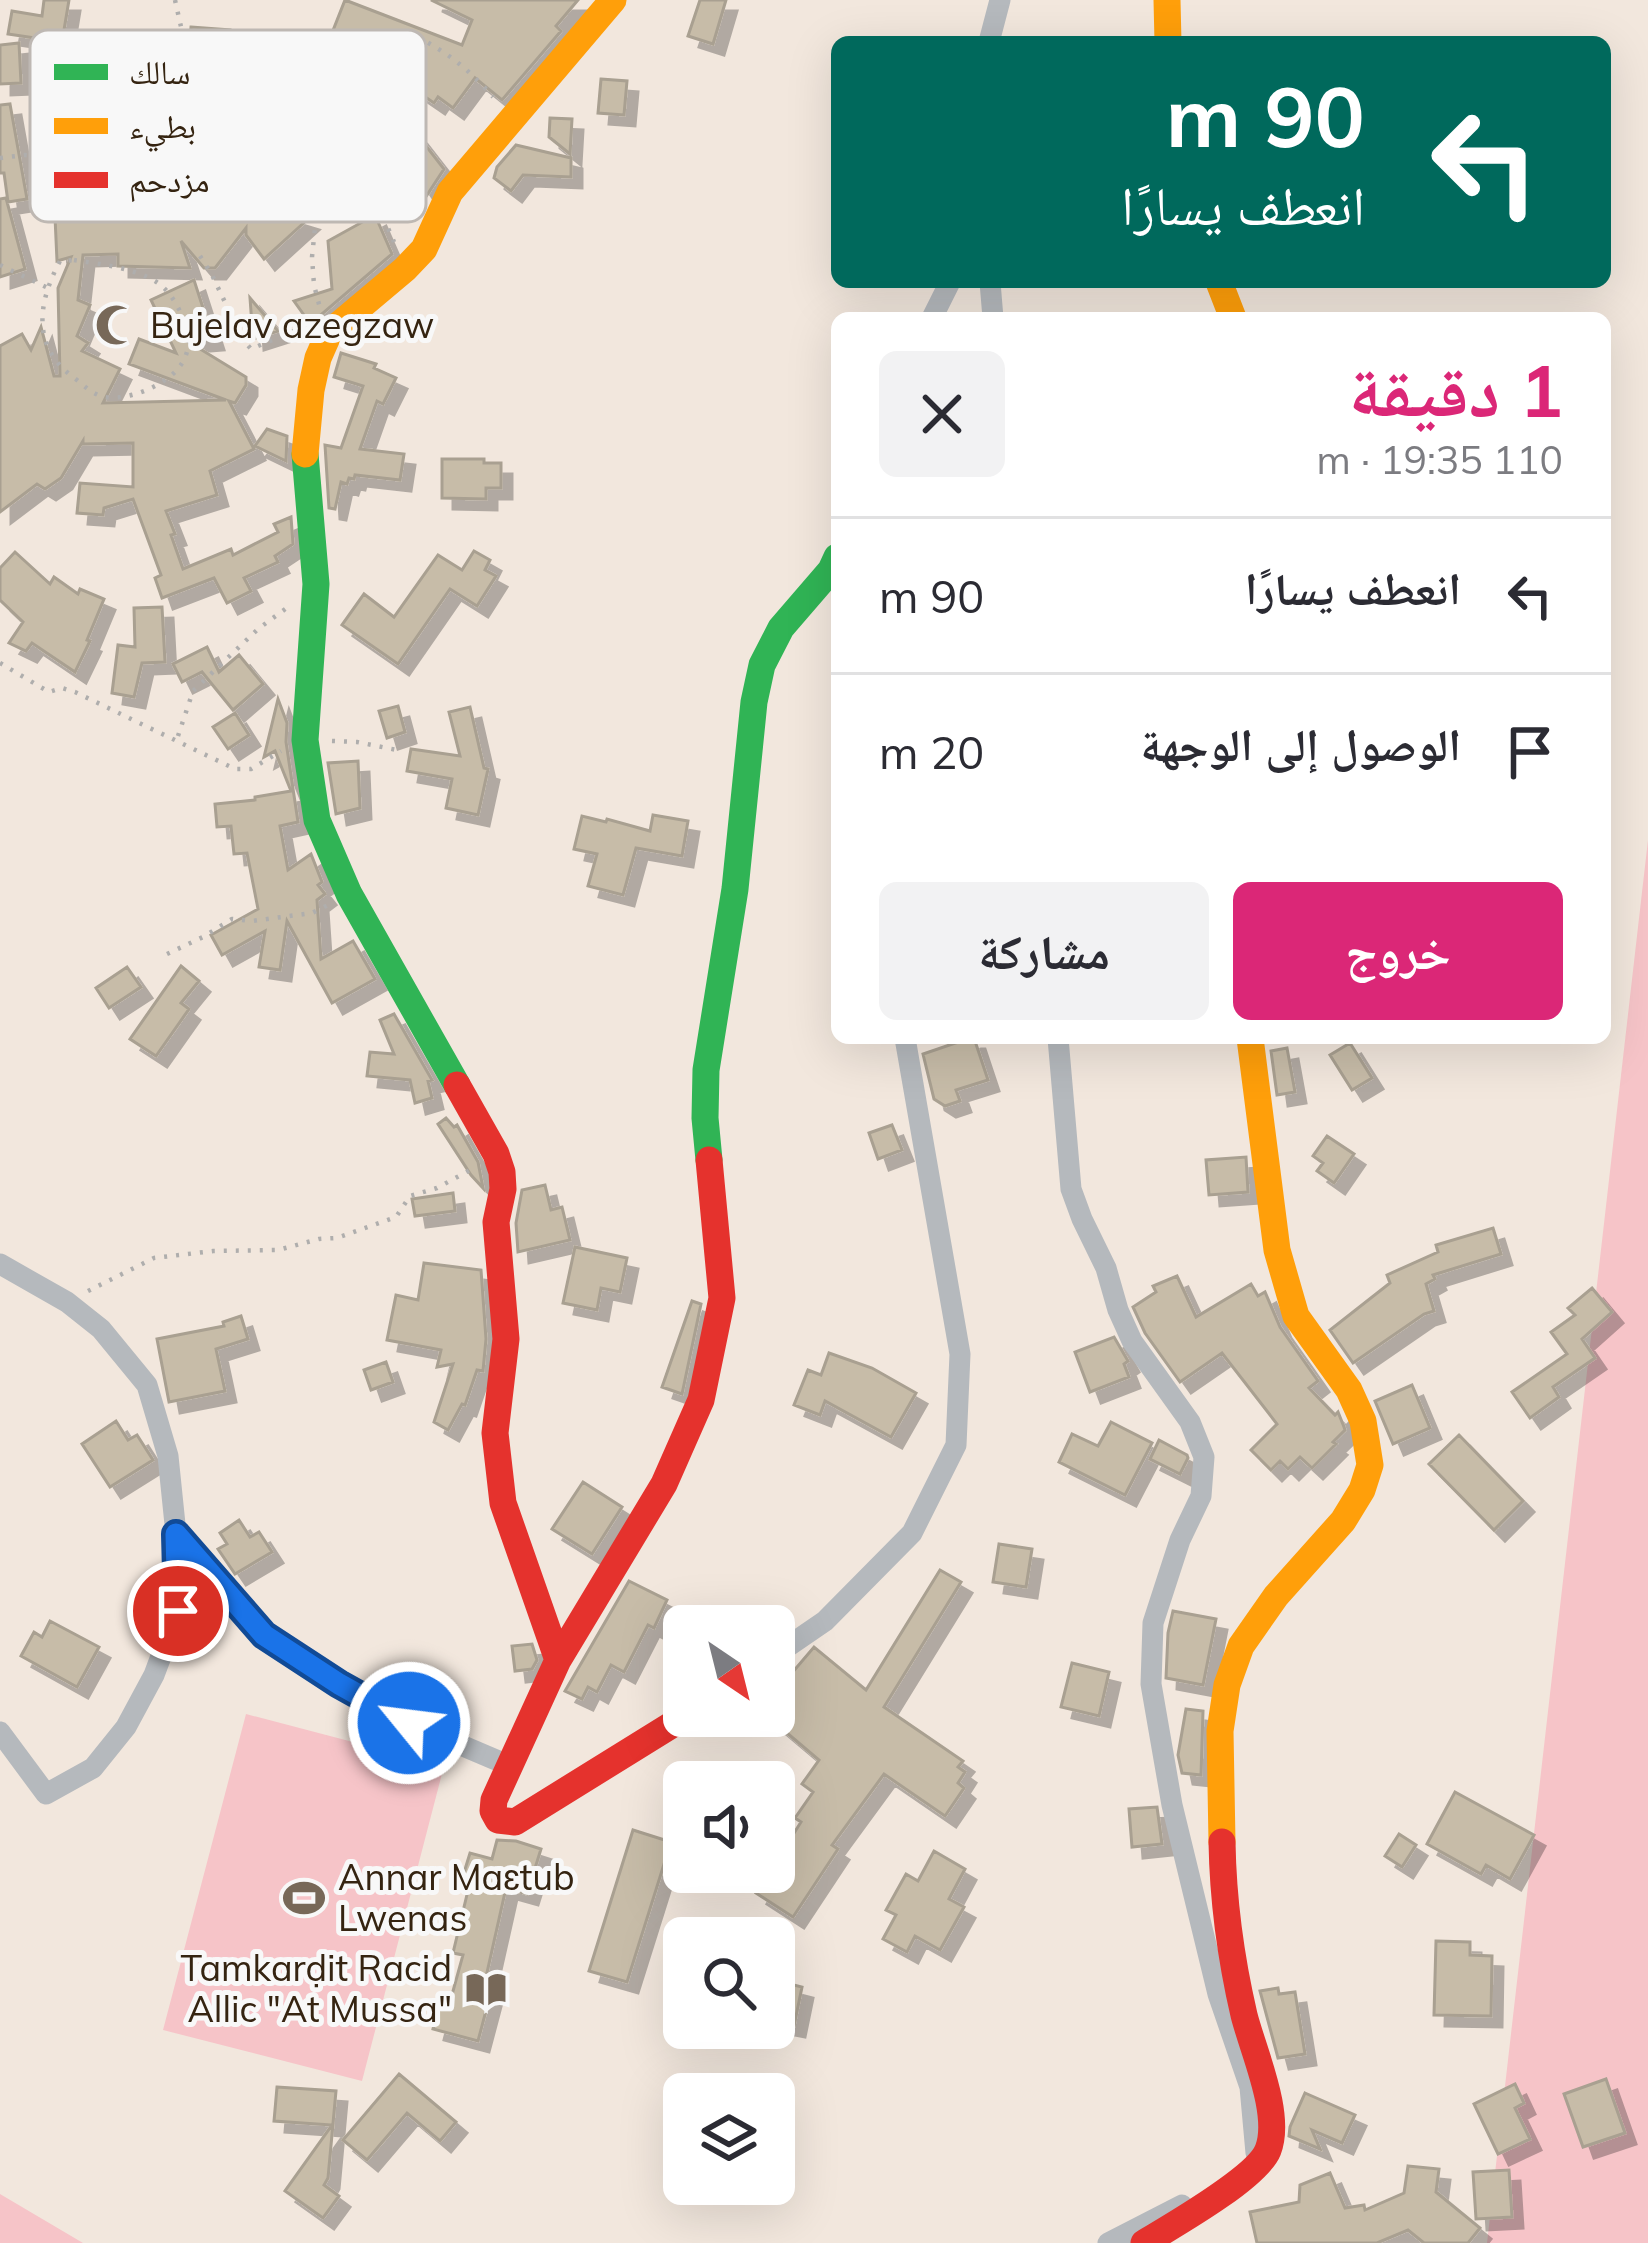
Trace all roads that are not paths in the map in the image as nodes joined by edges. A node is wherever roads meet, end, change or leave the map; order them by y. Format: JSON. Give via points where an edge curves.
{"nodes":[{"id":1,"x":613,"y":0,"type":"edge"},
{"id":2,"x":1000,"y":0,"type":"edge"},
{"id":3,"x":1168,"y":0,"type":"edge"},
{"id":4,"x":991,"y":36,"type":"edge"},
{"id":5,"x":1168,"y":36,"type":"edge"},
{"id":6,"x":831,"y":567,"type":"edge"},
{"id":7,"x":906,"y":1044,"type":"edge"},
{"id":8,"x":1059,"y":1044,"type":"edge"},
{"id":9,"x":1251,"y":1044,"type":"edge"},
{"id":10,"x":0,"y":1264,"type":"edge"},
{"id":11,"x":176,"y":1534,"type":"junction"},
{"id":12,"x":795,"y":1642,"type":"edge"},
{"id":13,"x":558,"y":1660,"type":"junction"},
{"id":14,"x":663,"y":1730,"type":"edge"},
{"id":15,"x":0,"y":1732,"type":"edge"},
{"id":16,"x":508,"y":1765,"type":"junction"},
{"id":17,"x":1257,"y":2165,"type":"junction"},
{"id":18,"x":1108,"y":2243,"type":"edge"},
{"id":19,"x":1144,"y":2243,"type":"edge"}],
"edges":[{"from":1,"to":13,"type":"street","via":[[450,192],[424,249],[329,333],[311,390],[304,454],[316,584],[305,740],[317,820],[349,894],[502,1172],[496,1222],[506,1339],[494,1433],[503,1503]]},
{"from":2,"to":4,"type":"street"},
{"from":3,"to":5,"type":"street"},
{"from":6,"to":13,"type":"street","via":[[781,628],[754,702],[706,1070],[722,1298],[713,1352],[664,1484]]},
{"from":7,"to":12,"type":"street","via":[[960,1354],[956,1445],[912,1533]]},
{"from":8,"to":17,"type":"street","via":[[1071,1189],[1132,1341],[1190,1422],[1204,1457],[1201,1496],[1153,1623],[1151,1684],[1218,1994],[1250,2087]]},
{"from":9,"to":17,"type":"street","via":[[1277,1250],[1296,1316],[1363,1420],[1370,1465],[1342,1521],[1241,1646],[1227,1685],[1220,1731],[1223,1893],[1268,2094],[1269,2149]]},
{"from":10,"to":11,"type":"street","via":[[67,1302],[147,1385],[168,1456]]},
{"from":11,"to":15,"type":"street","via":[[178,1611],[145,1692],[93,1768],[46,1794]]},
{"from":11,"to":16,"type":"street","via":[[264,1635],[409,1723]]},
{"from":13,"to":16,"type":"street"},
{"from":14,"to":16,"type":"street","via":[[507,1823],[493,1811]]},
{"from":17,"to":18,"type":"street"},
{"from":17,"to":19,"type":"street"}]}
